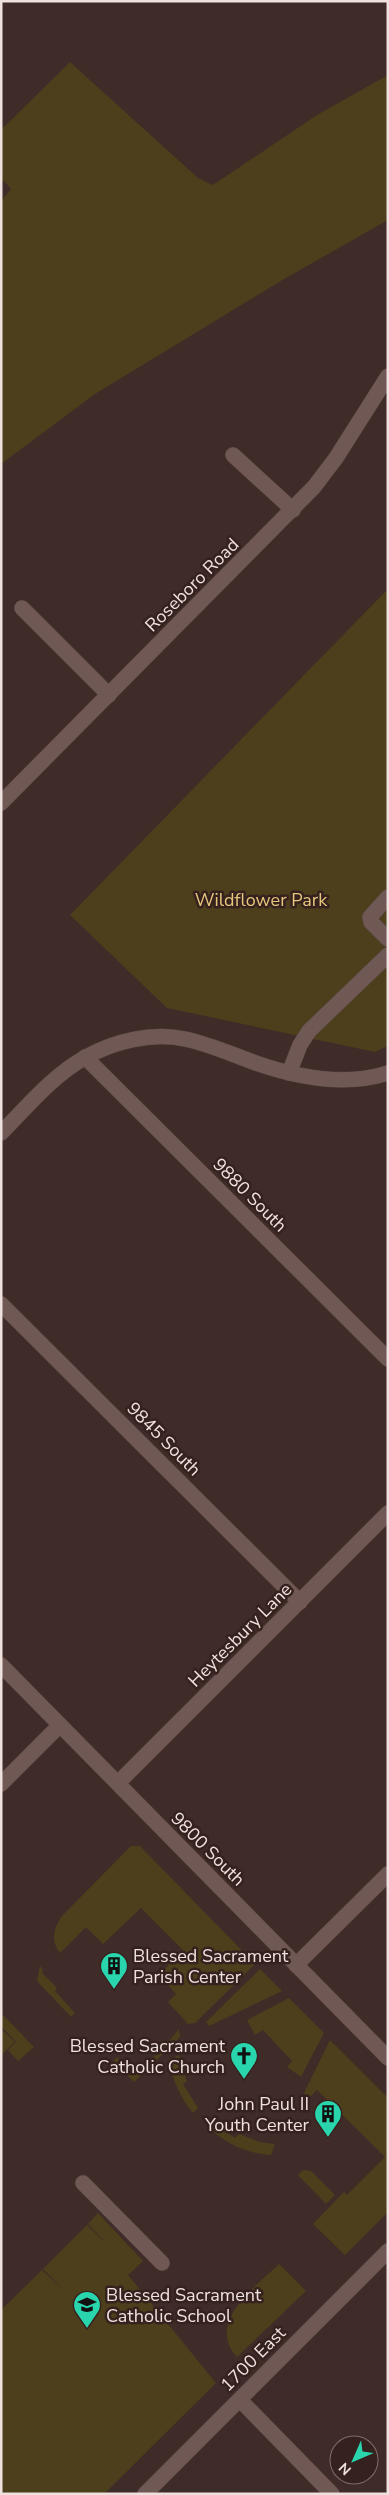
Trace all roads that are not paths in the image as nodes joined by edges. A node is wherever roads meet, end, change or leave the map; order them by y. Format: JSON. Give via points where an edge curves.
{"nodes":[{"id":1,"x":388,"y":376,"type":"edge"},
{"id":2,"x":233,"y":455,"type":"dead end"},
{"id":3,"x":293,"y":510,"type":"junction"},
{"id":4,"x":22,"y":608,"type":"dead end"},
{"id":5,"x":109,"y":695,"type":"junction"},
{"id":6,"x":1,"y":803,"type":"edge"},
{"id":7,"x":388,"y":897,"type":"edge"},
{"id":8,"x":388,"y":939,"type":"edge"},
{"id":9,"x":388,"y":955,"type":"edge"},
{"id":10,"x":85,"y":1057,"type":"junction"},
{"id":11,"x":289,"y":1073,"type":"junction"},
{"id":12,"x":388,"y":1073,"type":"edge"},
{"id":13,"x":1,"y":1133,"type":"edge"},
{"id":14,"x":1,"y":1304,"type":"edge"},
{"id":15,"x":388,"y":1359,"type":"edge"},
{"id":16,"x":388,"y":1514,"type":"edge"},
{"id":17,"x":300,"y":1602,"type":"junction"},
{"id":18,"x":1,"y":1665,"type":"edge"},
{"id":19,"x":60,"y":1725,"type":"junction"},
{"id":20,"x":118,"y":1783,"type":"junction"},
{"id":21,"x":1,"y":1784,"type":"edge"},
{"id":22,"x":388,"y":1874,"type":"edge"},
{"id":23,"x":296,"y":1965,"type":"junction"},
{"id":24,"x":388,"y":2058,"type":"edge"},
{"id":25,"x":82,"y":2183,"type":"dead end"},
{"id":26,"x":388,"y":2251,"type":"edge"},
{"id":27,"x":162,"y":2264,"type":"dead end"},
{"id":28,"x":240,"y":2400,"type":"junction"},
{"id":29,"x":145,"y":2494,"type":"edge"},
{"id":30,"x":332,"y":2494,"type":"edge"}],
"edges":[{"from":1,"to":3,"type":"street","name":"Roseboro Road","via":[[336,458]]},
{"from":2,"to":3,"type":"street"},
{"from":3,"to":5,"type":"street","name":"Roseboro Road"},
{"from":4,"to":5,"type":"street"},
{"from":5,"to":6,"type":"street","name":"Roseboro Road"},
{"from":7,"to":8,"type":"street","via":[[370,917]]},
{"from":9,"to":11,"type":"street","via":[[309,1031]]},
{"from":10,"to":11,"type":"street","via":[[114,1045],[147,1037],[184,1038]]},
{"from":10,"to":13,"type":"street","via":[[51,1083]]},
{"from":10,"to":15,"type":"street","name":"9880 South"},
{"from":11,"to":12,"type":"street","via":[[333,1080]]},
{"from":14,"to":17,"type":"street","name":"9845 South"},
{"from":16,"to":17,"type":"street","name":"Heytesbury Lane"},
{"from":17,"to":20,"type":"street","name":"Heytesbury Lane"},
{"from":18,"to":19,"type":"street","name":"9800 South"},
{"from":19,"to":20,"type":"street","name":"9800 South"},
{"from":19,"to":21,"type":"street"},
{"from":20,"to":23,"type":"street","name":"9800 South"},
{"from":22,"to":23,"type":"street"},
{"from":23,"to":24,"type":"street","name":"9800 South"},
{"from":25,"to":27,"type":"street"},
{"from":26,"to":28,"type":"street","name":"1700 East"},
{"from":28,"to":29,"type":"street","name":"1700 East"},
{"from":28,"to":30,"type":"street"}]}
